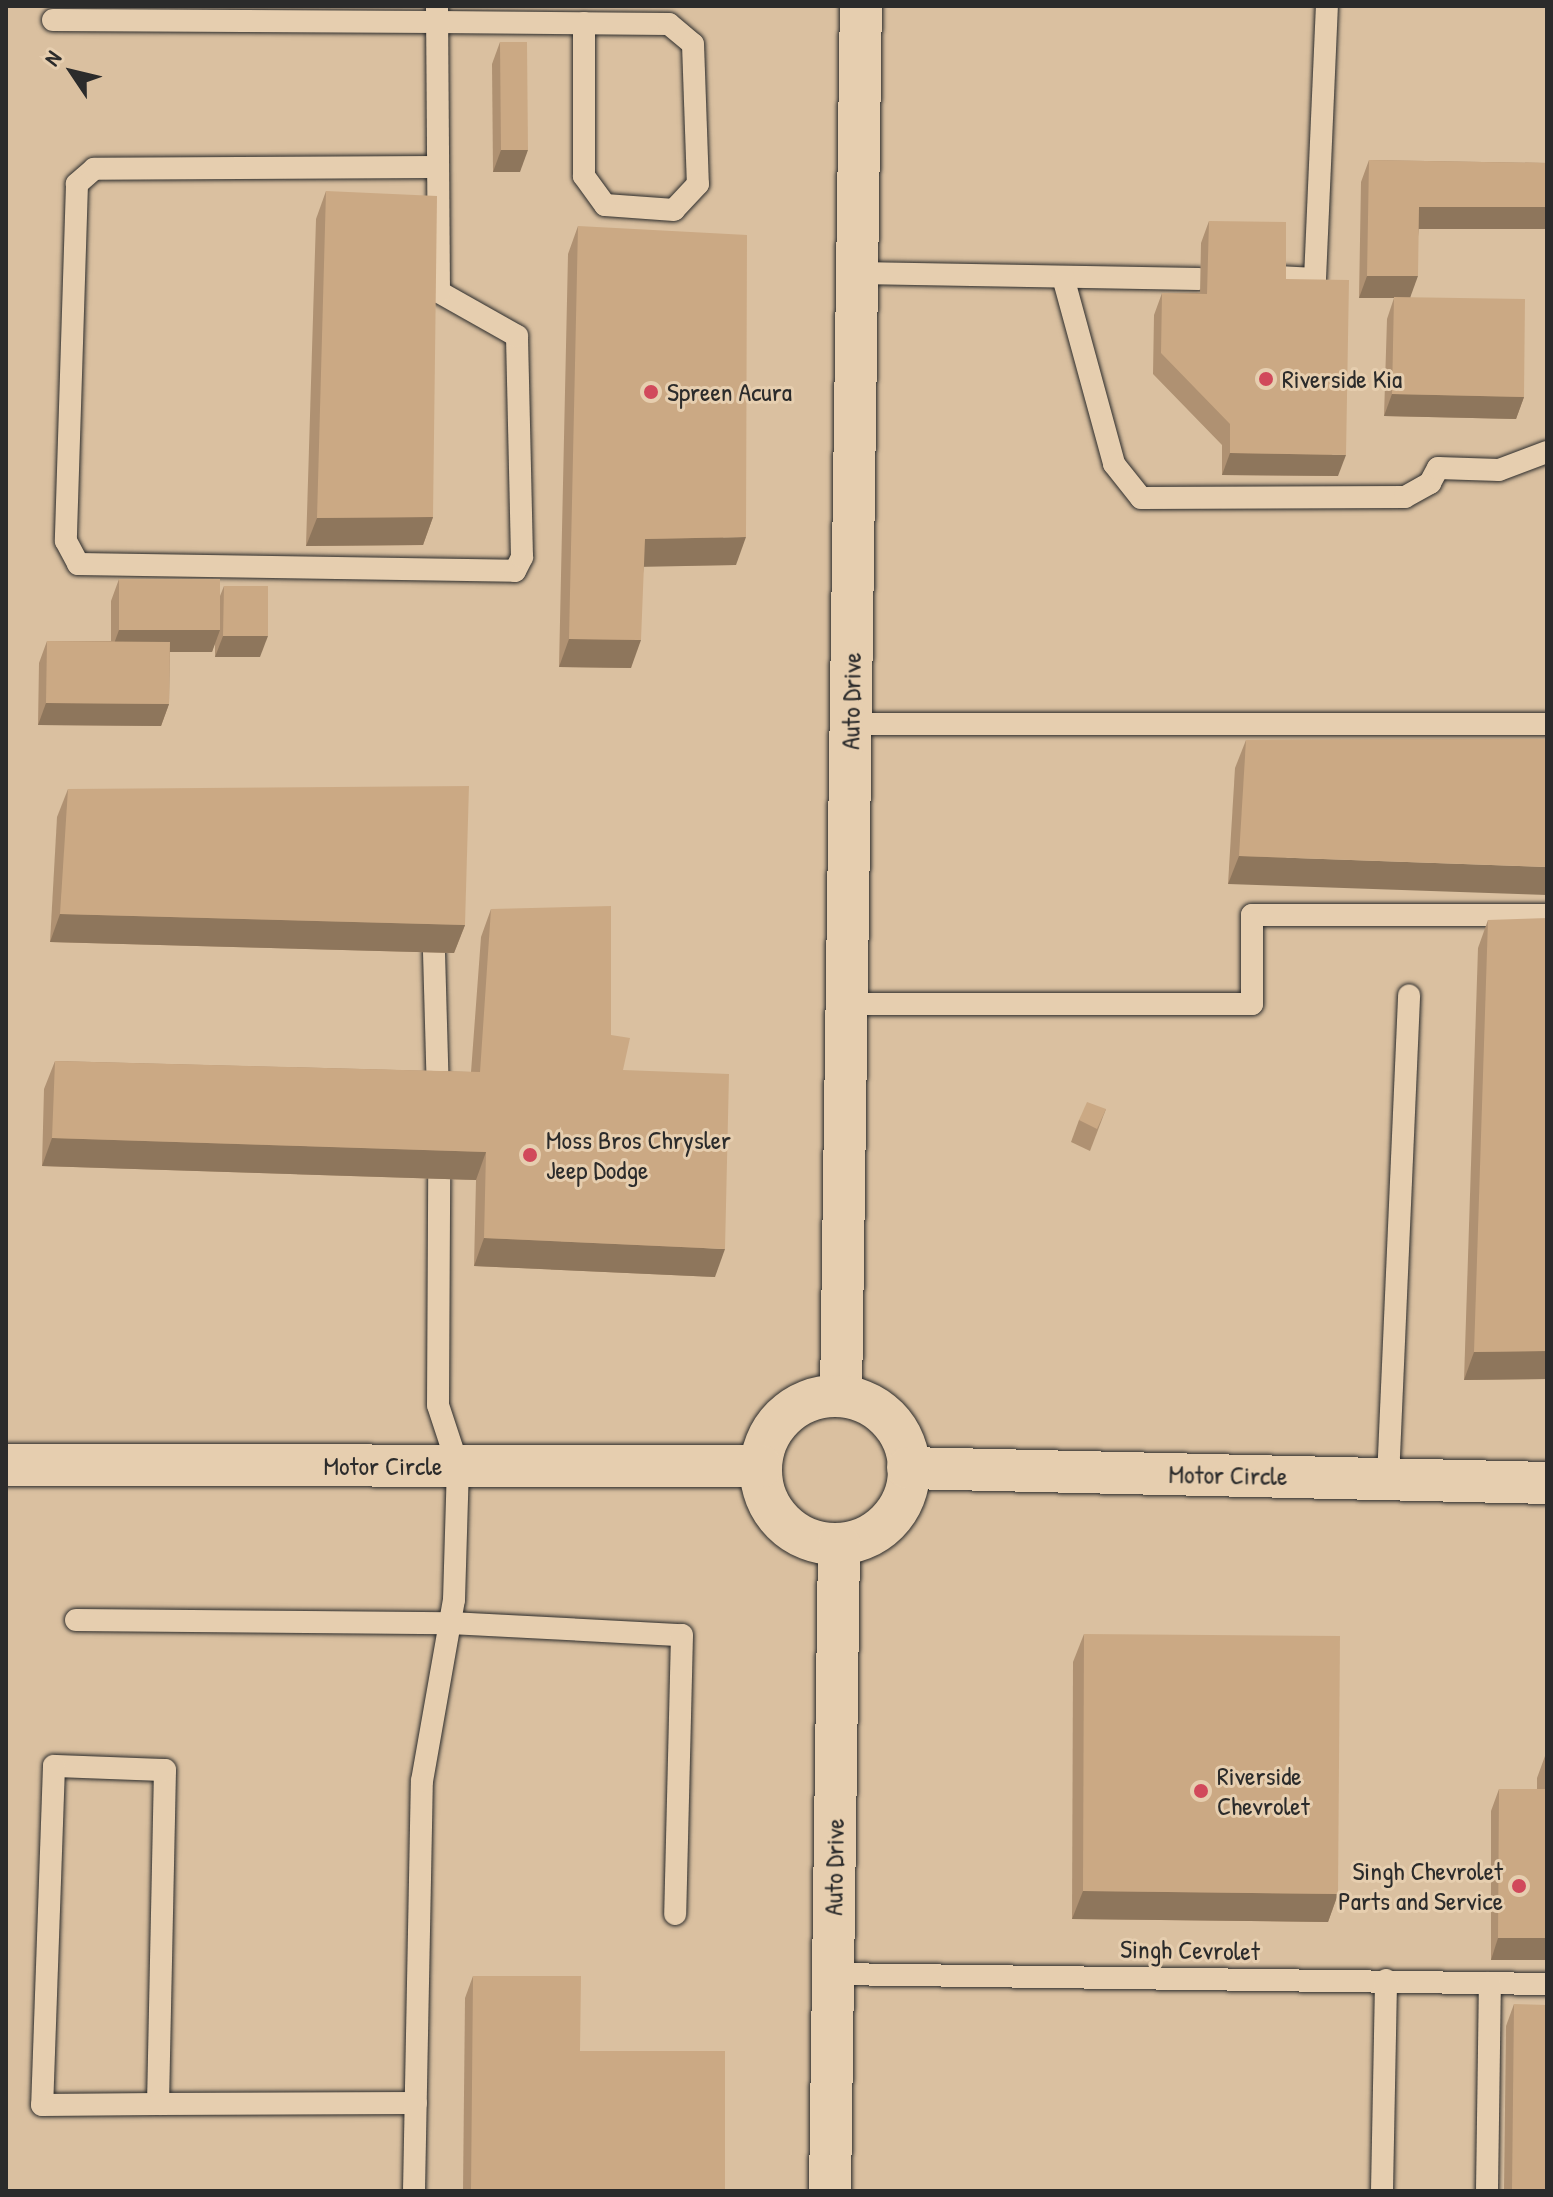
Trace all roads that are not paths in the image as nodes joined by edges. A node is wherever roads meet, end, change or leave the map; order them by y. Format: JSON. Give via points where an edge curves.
{"nodes":[{"id":1,"x":861,"y":6,"type":"edge"},
{"id":2,"x":1327,"y":6,"type":"edge"},
{"id":3,"x":437,"y":14,"type":"edge"},
{"id":4,"x":53,"y":20,"type":"dead end"},
{"id":5,"x":584,"y":23,"type":"junction"},
{"id":6,"x":436,"y":167,"type":"junction"},
{"id":7,"x":858,"y":273,"type":"junction"},
{"id":8,"x":1063,"y":277,"type":"junction"},
{"id":9,"x":1278,"y":277,"type":"edge"},
{"id":10,"x":1199,"y":279,"type":"dead end"},
{"id":11,"x":1547,"y":452,"type":"edge"},
{"id":12,"x":850,"y":724,"type":"junction"},
{"id":13,"x":1547,"y":724,"type":"edge"},
{"id":14,"x":1547,"y":915,"type":"edge"},
{"id":15,"x":434,"y":952,"type":"edge"},
{"id":16,"x":1409,"y":995,"type":"dead end"},
{"id":17,"x":848,"y":1004,"type":"junction"},
{"id":18,"x":438,"y":1100,"type":"edge"},
{"id":19,"x":439,"y":1179,"type":"edge"},
{"id":20,"x":841,"y":1396,"type":"junction"},
{"id":21,"x":6,"y":1465,"type":"edge"},
{"id":22,"x":458,"y":1466,"type":"junction"},
{"id":23,"x":761,"y":1466,"type":"junction"},
{"id":24,"x":908,"y":1468,"type":"junction"},
{"id":25,"x":1388,"y":1479,"type":"junction"},
{"id":26,"x":1547,"y":1483,"type":"edge"},
{"id":27,"x":839,"y":1544,"type":"junction"},
{"id":28,"x":76,"y":1620,"type":"dead end"},
{"id":29,"x":450,"y":1623,"type":"junction"},
{"id":30,"x":675,"y":1914,"type":"dead end"},
{"id":31,"x":833,"y":1974,"type":"junction"},
{"id":32,"x":1386,"y":1980,"type":"junction"},
{"id":33,"x":1490,"y":1983,"type":"junction"},
{"id":34,"x":1547,"y":1984,"type":"edge"},
{"id":35,"x":416,"y":2103,"type":"junction"},
{"id":36,"x":158,"y":2104,"type":"junction"},
{"id":37,"x":414,"y":2191,"type":"edge"},
{"id":38,"x":830,"y":2191,"type":"edge"},
{"id":39,"x":1382,"y":2191,"type":"edge"},
{"id":40,"x":1487,"y":2191,"type":"edge"}],
"edges":[{"from":1,"to":7,"type":"street","name":"Auto Drive"},
{"from":2,"to":9,"type":"lane","via":[[1315,279]]},
{"from":3,"to":4,"type":"lane"},
{"from":3,"to":5,"type":"lane"},
{"from":3,"to":6,"type":"lane"},
{"from":5,"to":5,"type":"lane","via":[[669,24],[693,44],[698,184],[674,210],[605,205],[584,176]]},
{"from":6,"to":6,"type":"lane","via":[[94,169],[77,184],[66,541],[78,564],[515,571],[522,557],[517,336],[439,292]]},
{"from":7,"to":8,"type":"lane"},
{"from":7,"to":12,"type":"street","name":"Auto Drive"},
{"from":8,"to":10,"type":"lane"},
{"from":8,"to":11,"type":"lane","via":[[1114,464],[1141,498],[1405,497],[1430,483],[1438,468],[1499,470]]},
{"from":12,"to":13,"type":"lane"},
{"from":12,"to":17,"type":"street","name":"Auto Drive"},
{"from":14,"to":17,"type":"lane","via":[[1252,915],[1252,1004]]},
{"from":15,"to":18,"type":"lane"},
{"from":16,"to":25,"type":"lane"},
{"from":17,"to":20,"type":"street","name":"Auto Drive"},
{"from":19,"to":22,"type":"lane","via":[[438,1405]]},
{"from":20,"to":23,"type":"street","via":[[817,1398],[787,1415],[765,1443]]},
{"from":20,"to":24,"type":"street","via":[[862,1401],[895,1427]]},
{"from":21,"to":22,"type":"street","name":"Motor Circle"},
{"from":22,"to":23,"type":"street","name":"Motor Circle"},
{"from":22,"to":29,"type":"lane"},
{"from":23,"to":27,"type":"street","via":[[774,1513],[814,1542]]},
{"from":24,"to":25,"type":"street","name":"Motor Circle"},
{"from":24,"to":27,"type":"street","via":[[896,1511],[861,1539]]},
{"from":25,"to":26,"type":"street","name":"Motor Circle"},
{"from":27,"to":31,"type":"street","name":"Auto Drive"},
{"from":28,"to":29,"type":"lane"},
{"from":29,"to":30,"type":"lane","via":[[682,1635]]},
{"from":29,"to":35,"type":"lane","via":[[422,1781]]},
{"from":31,"to":32,"type":"lane","name":"Singh Cevrolet"},
{"from":31,"to":38,"type":"street","name":"Auto Drive"},
{"from":32,"to":33,"type":"lane","name":"Singh Cevrolet"},
{"from":32,"to":39,"type":"lane"},
{"from":33,"to":34,"type":"lane","name":"Singh Cevrolet"},
{"from":33,"to":40,"type":"lane"},
{"from":35,"to":36,"type":"lane"},
{"from":35,"to":37,"type":"lane"},
{"from":36,"to":36,"type":"lane","via":[[42,2105],[54,1766],[165,1770]]}]}
